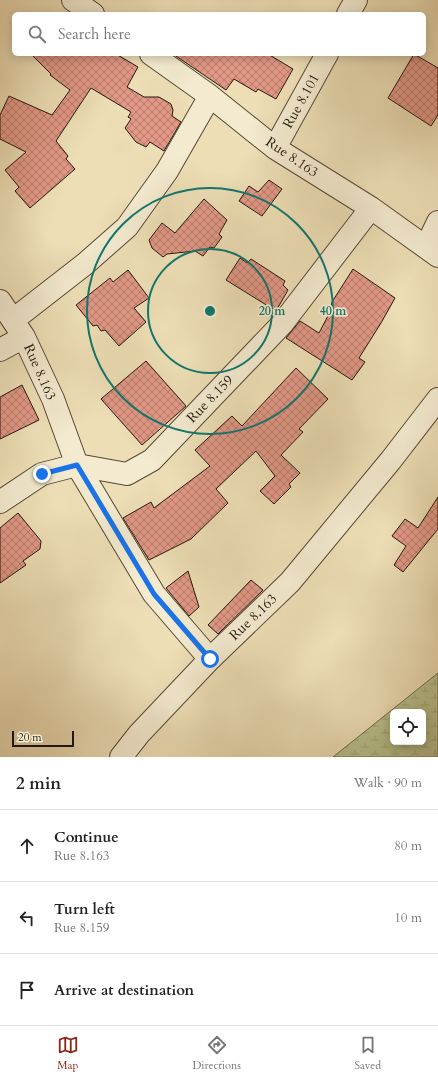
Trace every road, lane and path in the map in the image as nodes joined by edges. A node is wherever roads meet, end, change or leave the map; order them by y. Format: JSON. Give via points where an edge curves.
{"nodes":[{"id":1,"x":73,"y":0,"type":"edge"},
{"id":2,"x":356,"y":0,"type":"edge"},
{"id":3,"x":90,"y":12,"type":"edge"},
{"id":4,"x":349,"y":12,"type":"edge"},
{"id":5,"x":153,"y":56,"type":"edge"},
{"id":6,"x":326,"y":56,"type":"edge"},
{"id":7,"x":210,"y":96,"type":"junction"},
{"id":8,"x":275,"y":148,"type":"junction"},
{"id":9,"x":371,"y":208,"type":"junction"},
{"id":10,"x":438,"y":222,"type":"edge"},
{"id":11,"x":432,"y":251,"type":"edge"},
{"id":12,"x":0,"y":301,"type":"edge"},
{"id":13,"x":19,"y":328,"type":"junction"},
{"id":14,"x":0,"y":350,"type":"edge"},
{"id":15,"x":438,"y":399,"type":"edge"},
{"id":16,"x":77,"y":465,"type":"junction"},
{"id":17,"x":0,"y":502,"type":"edge"},
{"id":18,"x":210,"y":659,"type":"junction"},
{"id":19,"x":121,"y":757,"type":"edge"}],
"edges":[{"from":1,"to":3,"type":"street"},
{"from":2,"to":4,"type":"street"},
{"from":5,"to":7,"type":"street","name":"Rue 8.163"},
{"from":6,"to":8,"type":"street","name":"Rue 8.101"},
{"from":7,"to":8,"type":"street","name":"Rue 8.163"},
{"from":7,"to":13,"type":"street","via":[[167,171],[127,227]]},
{"from":8,"to":9,"type":"street","name":"Rue 8.163"},
{"from":9,"to":11,"type":"street","name":"Rue 8.163"},
{"from":9,"to":16,"type":"street","name":"Rue 8.159","via":[[282,324],[152,460],[127,474]]},
{"from":10,"to":11,"type":"street"},
{"from":12,"to":13,"type":"street","name":"Rue 8.163"},
{"from":13,"to":14,"type":"street"},
{"from":13,"to":16,"type":"street","name":"Rue 8.163","via":[[53,400]]},
{"from":15,"to":18,"type":"street","name":"Rue 8.163","via":[[290,582]]},
{"from":16,"to":17,"type":"street","name":"Rue 8.159","via":[[42,474]]},
{"from":16,"to":18,"type":"street","name":"Rue 8.163","via":[[154,594]]},
{"from":18,"to":19,"type":"street","via":[[139,734]]}]}
